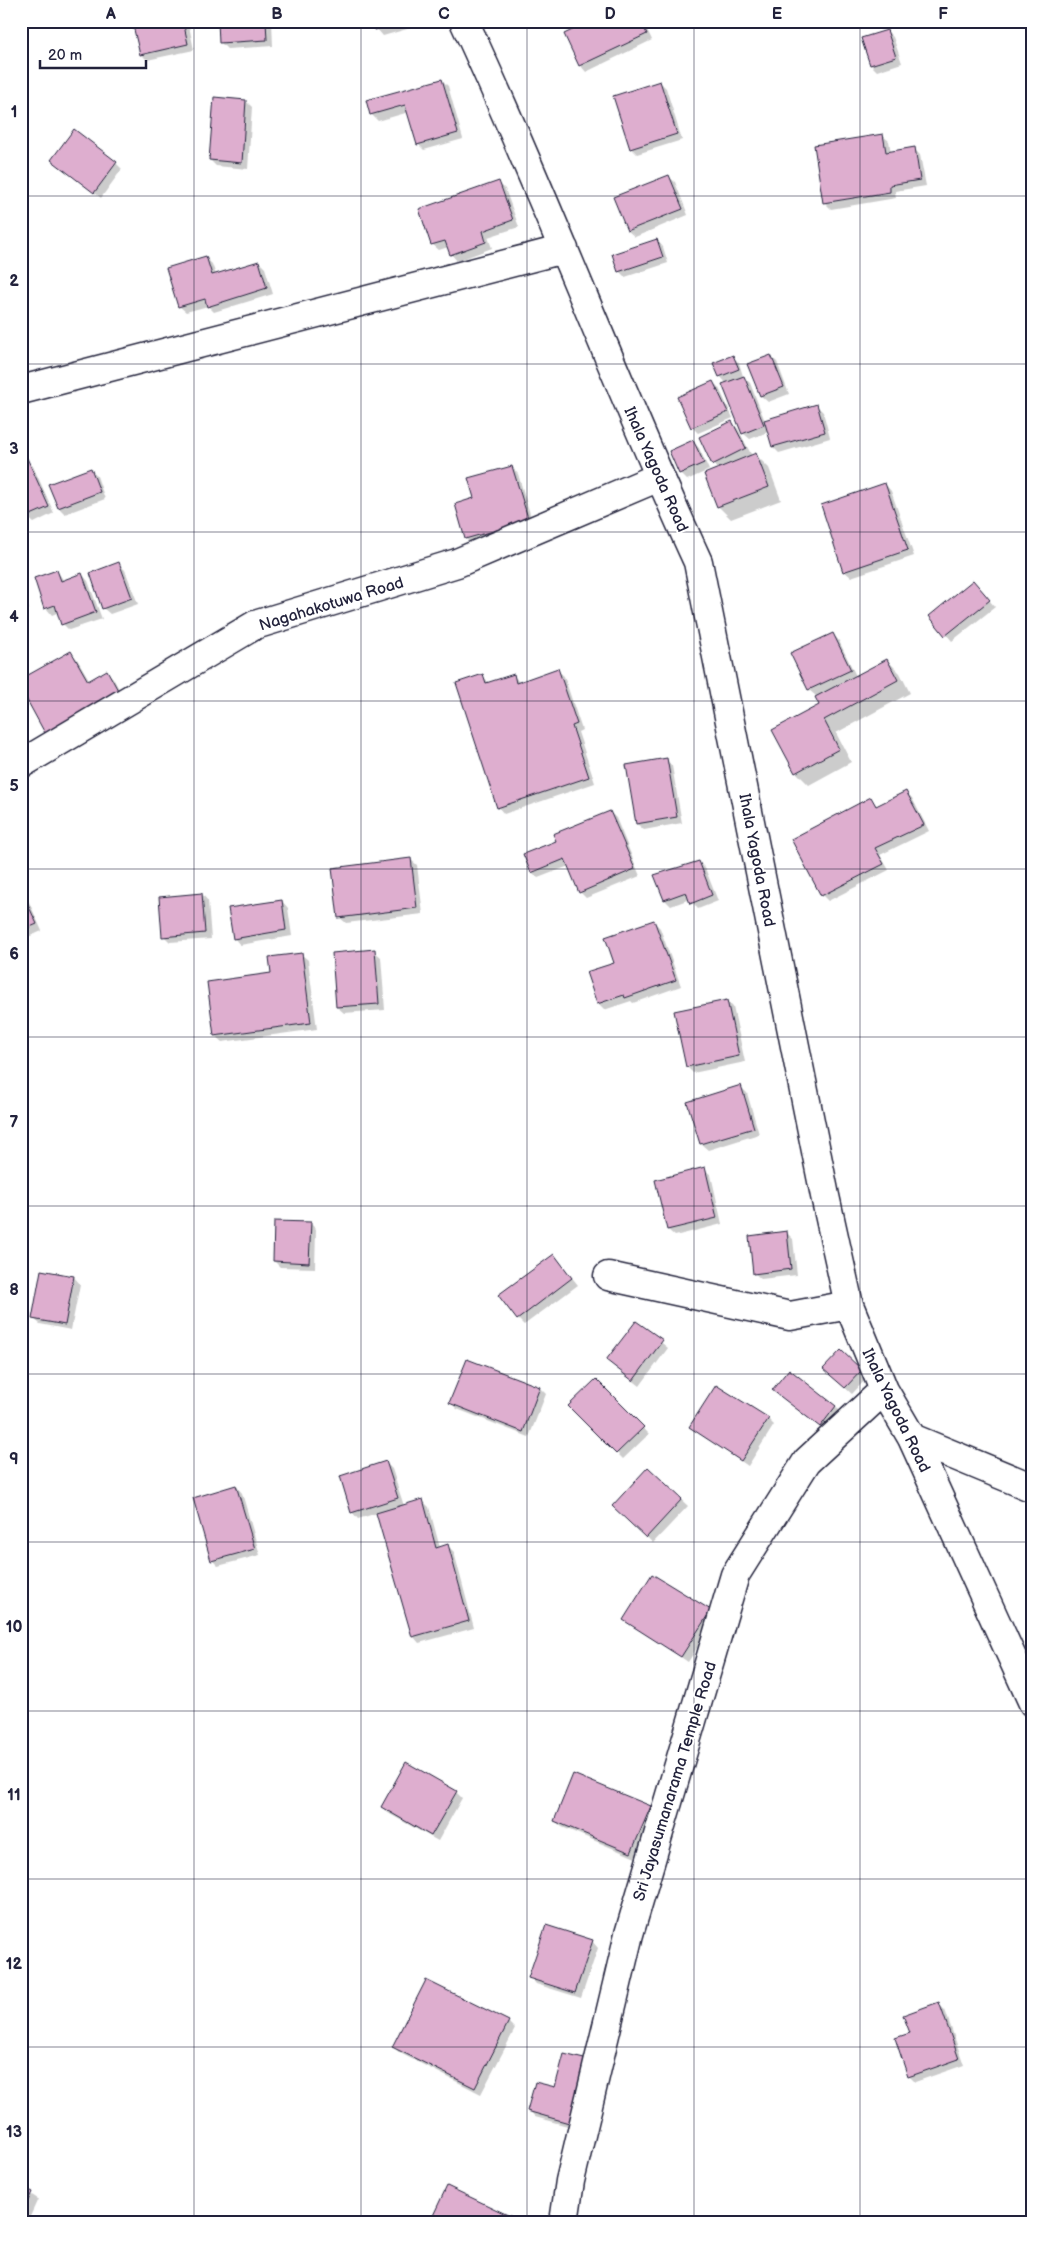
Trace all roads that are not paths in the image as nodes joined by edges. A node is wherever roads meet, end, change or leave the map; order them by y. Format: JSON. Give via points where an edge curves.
{"nodes":[{"id":1,"x":464,"y":21,"type":"edge"},
{"id":2,"x":564,"y":249,"type":"junction"},
{"id":3,"x":21,"y":390,"type":"edge"},
{"id":4,"x":659,"y":478,"type":"junction"},
{"id":5,"x":21,"y":764,"type":"edge"},
{"id":6,"x":608,"y":1276,"type":"dead end"},
{"id":7,"x":849,"y":1305,"type":"junction"},
{"id":8,"x":884,"y":1390,"type":"junction"},
{"id":9,"x":912,"y":1438,"type":"junction"},
{"id":10,"x":1033,"y":1488,"type":"edge"},
{"id":11,"x":1033,"y":1703,"type":"edge"},
{"id":12,"x":564,"y":2222,"type":"edge"}],
"edges":[{"from":1,"to":2,"type":"street","name":"Ihala Yagoda Road"},
{"from":2,"to":3,"type":"street"},
{"from":2,"to":4,"type":"street","name":"Ihala Yagoda Road"},
{"from":4,"to":5,"type":"street","name":"Nagahakotuwa Road","via":[[457,563],[256,625]]},
{"from":4,"to":7,"type":"street","name":"Ihala Yagoda Road","via":[[698,562]]},
{"from":6,"to":7,"type":"street","via":[[790,1316]]},
{"from":7,"to":8,"type":"street","name":"Ihala Yagoda Road"},
{"from":8,"to":9,"type":"street","name":"Ihala Yagoda Road"},
{"from":8,"to":12,"type":"street","name":"Sri Jayasumanarama Temple Road","via":[[808,1461],[735,1575],[629,1934],[570,2181]]},
{"from":9,"to":10,"type":"street"},
{"from":9,"to":11,"type":"street","name":"Ihala Yagoda Road"}]}
